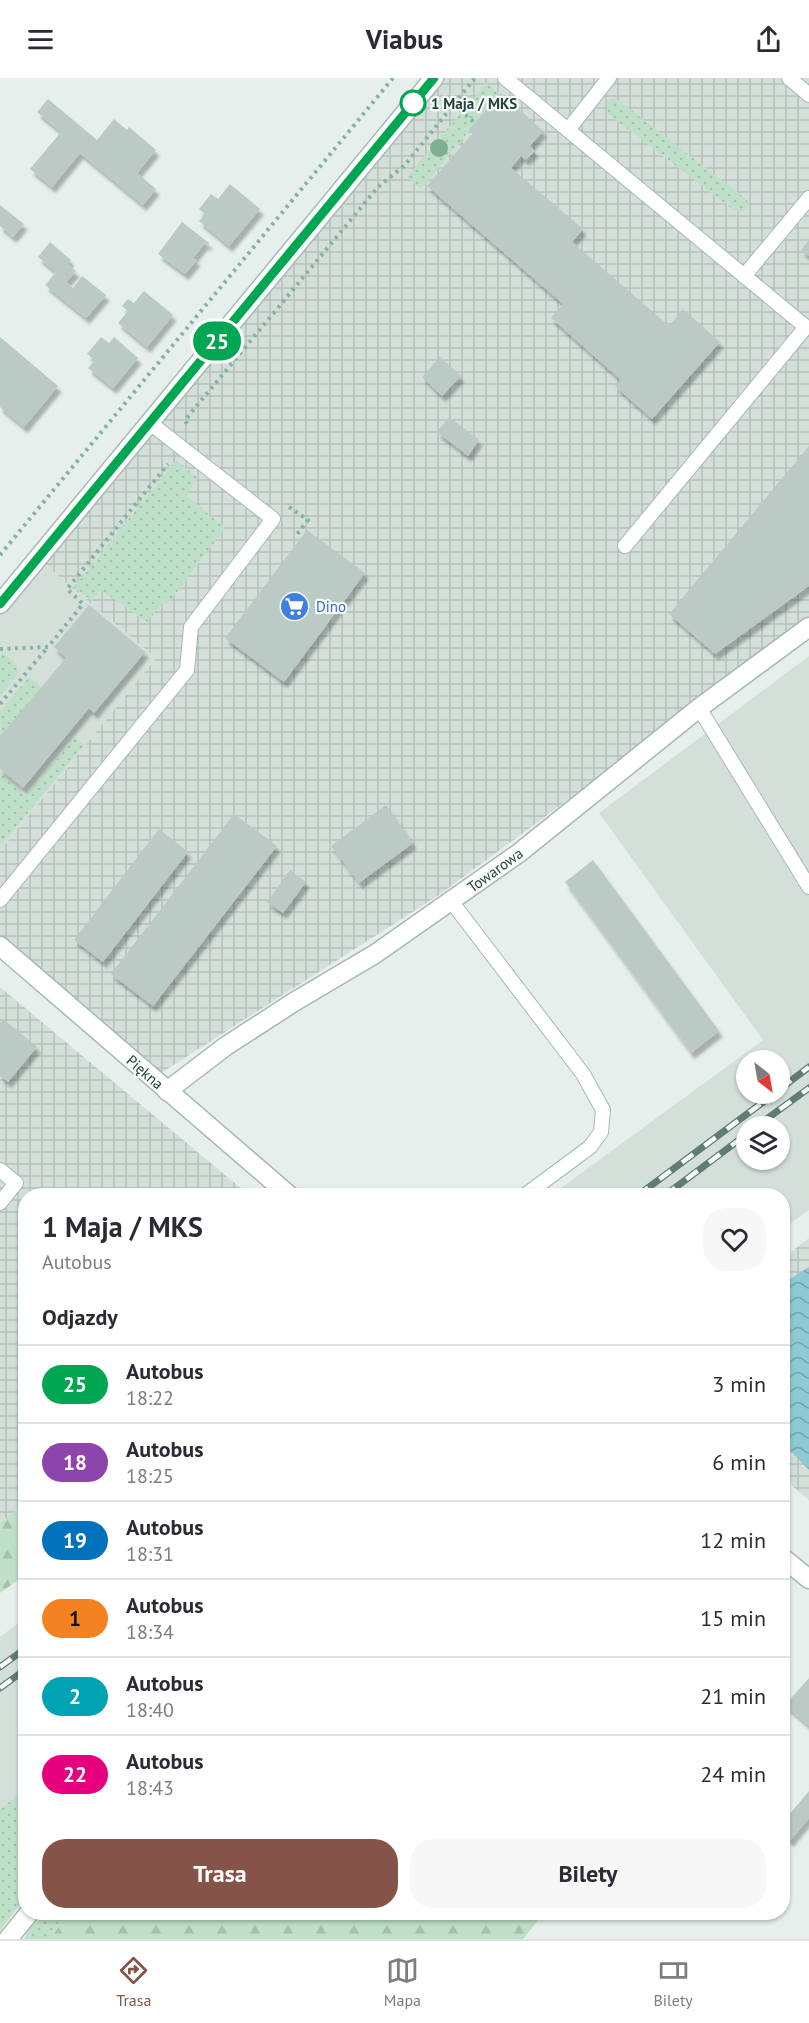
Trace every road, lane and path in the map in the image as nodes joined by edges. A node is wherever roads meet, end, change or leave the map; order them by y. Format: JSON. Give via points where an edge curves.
{"nodes":[{"id":1,"x":393,"y":78,"type":"edge"},
{"id":2,"x":434,"y":78,"type":"edge"},
{"id":3,"x":476,"y":78,"type":"edge"},
{"id":4,"x":505,"y":78,"type":"edge"},
{"id":5,"x":609,"y":78,"type":"edge"},
{"id":6,"x":789,"y":78,"type":"edge"},
{"id":7,"x":809,"y":95,"type":"edge"},
{"id":8,"x":454,"y":105,"type":"junction"},
{"id":9,"x":475,"y":123,"type":"dead end"},
{"id":10,"x":567,"y":130,"type":"junction"},
{"id":11,"x":809,"y":198,"type":"edge"},
{"id":12,"x":744,"y":276,"type":"junction"},
{"id":13,"x":150,"y":423,"type":"junction"},
{"id":14,"x":188,"y":428,"type":"dead end"},
{"id":15,"x":172,"y":458,"type":"dead end"},
{"id":16,"x":625,"y":546,"type":"dead end"},
{"id":17,"x":0,"y":555,"type":"edge"},
{"id":18,"x":0,"y":604,"type":"edge"},
{"id":19,"x":809,"y":627,"type":"edge"},
{"id":20,"x":48,"y":647,"type":"junction"},
{"id":21,"x":0,"y":649,"type":"edge"},
{"id":22,"x":0,"y":704,"type":"edge"},
{"id":23,"x":699,"y":708,"type":"junction"},
{"id":24,"x":809,"y":887,"type":"edge"},
{"id":25,"x":0,"y":900,"type":"edge"},
{"id":26,"x":451,"y":901,"type":"junction"},
{"id":27,"x":0,"y":946,"type":"edge"},
{"id":28,"x":167,"y":1091,"type":"junction"},
{"id":29,"x":0,"y":1170,"type":"edge"},
{"id":30,"x":282,"y":1188,"type":"edge"},
{"id":31,"x":535,"y":1188,"type":"edge"},
{"id":32,"x":0,"y":1203,"type":"edge"},
{"id":33,"x":790,"y":1564,"type":"edge"},
{"id":34,"x":809,"y":1579,"type":"edge"},
{"id":35,"x":23,"y":1920,"type":"edge"},
{"id":36,"x":8,"y":1939,"type":"edge"}],
"edges":[{"from":1,"to":17,"type":"path"},
{"from":2,"to":13,"type":"street"},
{"from":3,"to":8,"type":"path"},
{"from":4,"to":10,"type":"lane"},
{"from":5,"to":10,"type":"lane"},
{"from":6,"to":7,"type":"lane"},
{"from":8,"to":9,"type":"path"},
{"from":8,"to":14,"type":"path","via":[[405,165],[378,187],[185,420]]},
{"from":10,"to":12,"type":"lane"},
{"from":11,"to":12,"type":"lane"},
{"from":12,"to":16,"type":"lane","via":[[806,327]]},
{"from":13,"to":18,"type":"street"},
{"from":13,"to":25,"type":"lane","via":[[273,519],[191,627],[188,670]]},
{"from":15,"to":20,"type":"path","via":[[67,589],[83,604]]},
{"from":19,"to":23,"type":"street","name":"Towarowa"},
{"from":20,"to":21,"type":"path"},
{"from":20,"to":22,"type":"path"},
{"from":23,"to":24,"type":"lane"},
{"from":23,"to":26,"type":"street","name":"Towarowa","via":[[519,853]]},
{"from":26,"to":28,"type":"street","name":"Towarowa","via":[[375,954],[226,1046]]},
{"from":26,"to":31,"type":"lane","via":[[583,1074],[603,1110],[601,1132],[590,1147]]},
{"from":27,"to":28,"type":"street","name":"Piękna"},
{"from":28,"to":30,"type":"street","name":"Piękna"},
{"from":29,"to":32,"type":"lane","via":[[16,1183]]},
{"from":33,"to":34,"type":"street"},
{"from":35,"to":36,"type":"street"}]}
